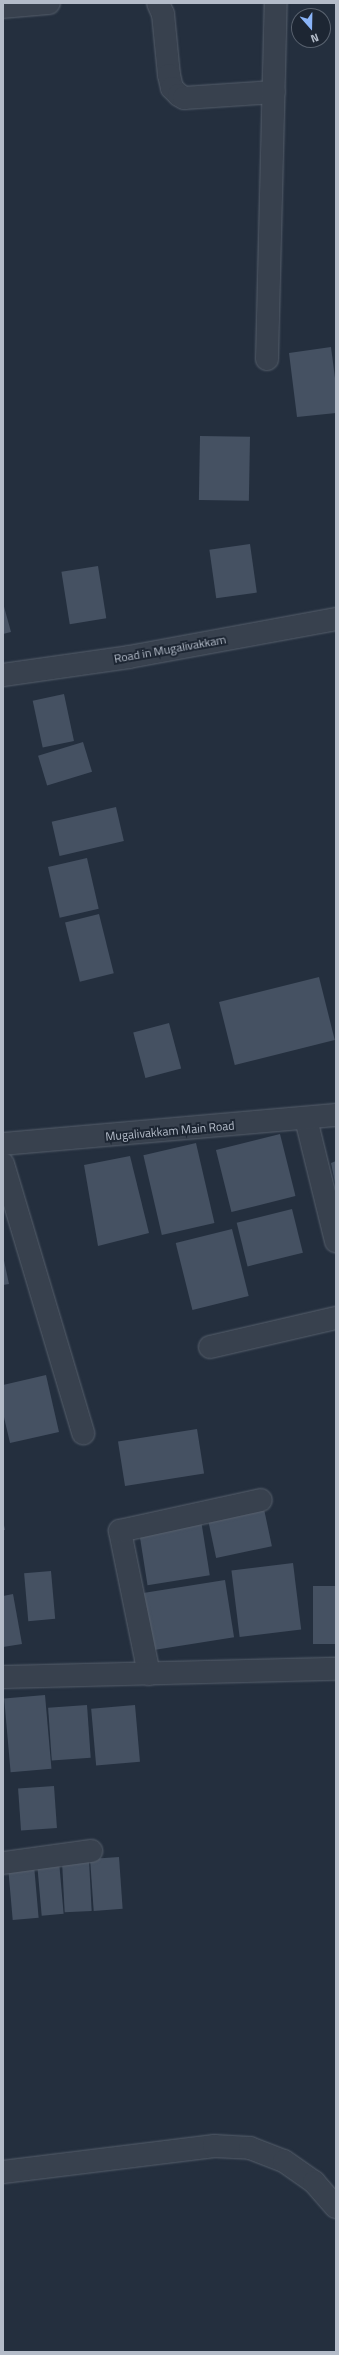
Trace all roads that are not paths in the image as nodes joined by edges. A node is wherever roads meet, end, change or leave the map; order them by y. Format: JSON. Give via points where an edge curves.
{"nodes":[{"id":1,"x":49,"y":3,"type":"edge"},
{"id":2,"x":158,"y":3,"type":"edge"},
{"id":3,"x":276,"y":3,"type":"edge"},
{"id":4,"x":3,"y":7,"type":"edge"},
{"id":5,"x":274,"y":92,"type":"junction"},
{"id":6,"x":267,"y":359,"type":"dead end"},
{"id":7,"x":336,"y":618,"type":"edge"},
{"id":8,"x":3,"y":675,"type":"edge"},
{"id":9,"x":336,"y":1115,"type":"edge"},
{"id":10,"x":306,"y":1119,"type":"junction"},
{"id":11,"x":3,"y":1144,"type":"edge"},
{"id":12,"x":3,"y":1164,"type":"edge"},
{"id":13,"x":336,"y":1241,"type":"edge"},
{"id":14,"x":336,"y":1318,"type":"edge"},
{"id":15,"x":210,"y":1347,"type":"dead end"},
{"id":16,"x":83,"y":1433,"type":"dead end"},
{"id":17,"x":261,"y":1500,"type":"dead end"},
{"id":18,"x":336,"y":1669,"type":"edge"},
{"id":19,"x":149,"y":1674,"type":"junction"},
{"id":20,"x":3,"y":1677,"type":"edge"},
{"id":21,"x":91,"y":1851,"type":"dead end"},
{"id":22,"x":3,"y":1863,"type":"edge"},
{"id":23,"x":3,"y":2172,"type":"edge"},
{"id":24,"x":336,"y":2207,"type":"edge"}],
"edges":[{"from":1,"to":4,"type":"street"},
{"from":2,"to":5,"type":"street","via":[[163,14],[169,75],[172,88],[179,95],[184,98]]},
{"from":3,"to":5,"type":"street"},
{"from":5,"to":6,"type":"street"},
{"from":7,"to":8,"type":"street","name":"Road in Mugalivakkam","via":[[129,657]]},
{"from":9,"to":10,"type":"street","name":"Mugalivakkam Main Road"},
{"from":10,"to":11,"type":"street","name":"Mugalivakkam Main Road"},
{"from":10,"to":13,"type":"street"},
{"from":12,"to":16,"type":"street"},
{"from":14,"to":15,"type":"street"},
{"from":17,"to":19,"type":"street","via":[[120,1531]]},
{"from":18,"to":19,"type":"street"},
{"from":19,"to":20,"type":"street"},
{"from":21,"to":22,"type":"street"},
{"from":23,"to":24,"type":"street","via":[[214,2146],[250,2148],[284,2161],[314,2182]]}]}
